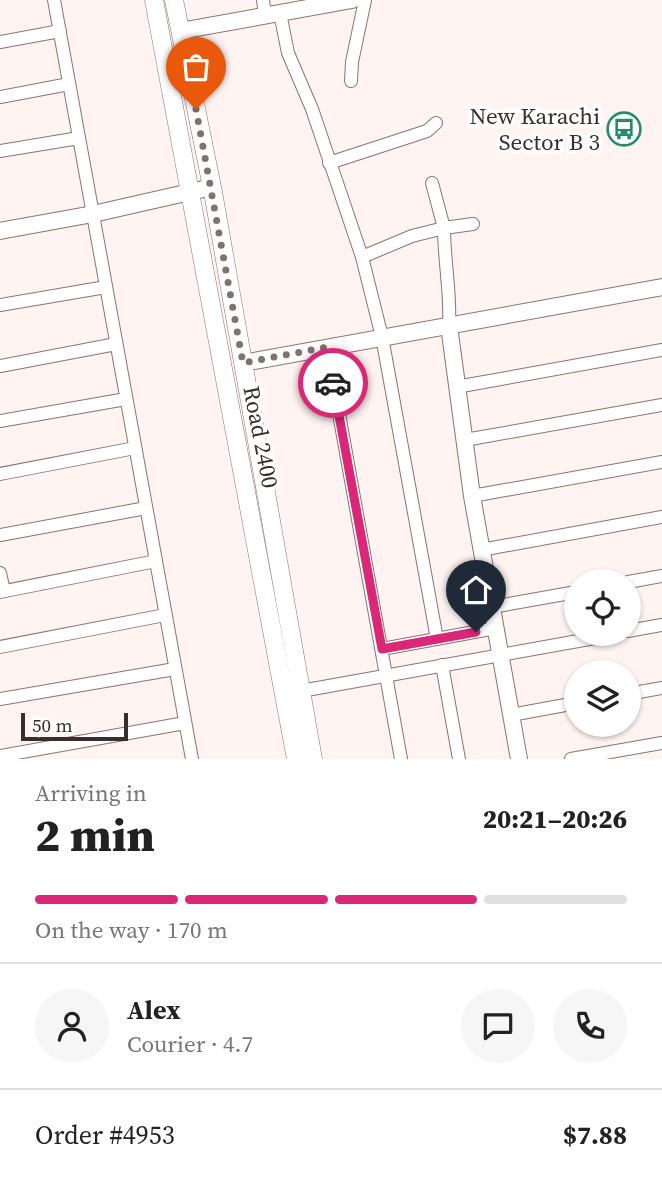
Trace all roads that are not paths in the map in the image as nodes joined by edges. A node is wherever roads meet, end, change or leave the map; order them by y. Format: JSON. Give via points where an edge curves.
{"nodes":[{"id":1,"x":54,"y":0,"type":"edge"},
{"id":2,"x":154,"y":0,"type":"edge"},
{"id":3,"x":174,"y":0,"type":"edge"},
{"id":4,"x":352,"y":0,"type":"edge"},
{"id":5,"x":365,"y":0,"type":"edge"},
{"id":6,"x":321,"y":3,"type":"edge"},
{"id":7,"x":269,"y":10,"type":"edge"},
{"id":8,"x":60,"y":31,"type":"junction"},
{"id":9,"x":180,"y":31,"type":"junction"},
{"id":10,"x":0,"y":42,"type":"edge"},
{"id":11,"x":351,"y":80,"type":"dead end"},
{"id":12,"x":69,"y":84,"type":"junction"},
{"id":13,"x":0,"y":97,"type":"edge"},
{"id":14,"x":436,"y":122,"type":"dead end"},
{"id":15,"x":79,"y":138,"type":"junction"},
{"id":16,"x":0,"y":151,"type":"edge"},
{"id":17,"x":329,"y":163,"type":"junction"},
{"id":18,"x":432,"y":183,"type":"dead end"},
{"id":19,"x":212,"y":187,"type":"junction"},
{"id":20,"x":189,"y":192,"type":"junction"},
{"id":21,"x":93,"y":214,"type":"junction"},
{"id":22,"x":473,"y":224,"type":"dead end"},
{"id":23,"x":444,"y":228,"type":"junction"},
{"id":24,"x":0,"y":231,"type":"edge"},
{"id":25,"x":362,"y":257,"type":"junction"},
{"id":26,"x":106,"y":287,"type":"junction"},
{"id":27,"x":662,"y":287,"type":"edge"},
{"id":28,"x":0,"y":305,"type":"edge"},
{"id":29,"x":449,"y":326,"type":"junction"},
{"id":30,"x":382,"y":337,"type":"junction"},
{"id":31,"x":116,"y":344,"type":"junction"},
{"id":32,"x":327,"y":347,"type":"junction"},
{"id":33,"x":662,"y":350,"type":"edge"},
{"id":34,"x":243,"y":363,"type":"junction"},
{"id":35,"x":0,"y":366,"type":"edge"},
{"id":36,"x":456,"y":387,"type":"junction"},
{"id":37,"x":126,"y":399,"type":"junction"},
{"id":38,"x":662,"y":405,"type":"edge"},
{"id":39,"x":0,"y":421,"type":"edge"},
{"id":40,"x":465,"y":440,"type":"junction"},
{"id":41,"x":135,"y":448,"type":"junction"},
{"id":42,"x":662,"y":461,"type":"edge"},
{"id":43,"x":0,"y":474,"type":"edge"},
{"id":44,"x":472,"y":496,"type":"junction"},
{"id":45,"x":146,"y":508,"type":"junction"},
{"id":46,"x":662,"y":517,"type":"edge"},
{"id":47,"x":0,"y":535,"type":"edge"},
{"id":48,"x":481,"y":550,"type":"junction"},
{"id":49,"x":156,"y":561,"type":"junction"},
{"id":50,"x":0,"y":572,"type":"edge"},
{"id":51,"x":662,"y":576,"type":"edge"},
{"id":52,"x":641,"y":580,"type":"edge"},
{"id":53,"x":2,"y":592,"type":"edge"},
{"id":54,"x":564,"y":594,"type":"edge"},
{"id":55,"x":492,"y":607,"type":"junction"},
{"id":56,"x":165,"y":615,"type":"junction"},
{"id":57,"x":662,"y":625,"type":"edge"},
{"id":58,"x":496,"y":628,"type":"junction"},
{"id":59,"x":641,"y":629,"type":"edge"},
{"id":60,"x":437,"y":639,"type":"junction"},
{"id":61,"x":564,"y":644,"type":"edge"},
{"id":62,"x":0,"y":647,"type":"edge"},
{"id":63,"x":382,"y":649,"type":"junction"},
{"id":64,"x":500,"y":655,"type":"junction"},
{"id":65,"x":442,"y":665,"type":"junction"},
{"id":66,"x":175,"y":669,"type":"junction"},
{"id":67,"x":386,"y":675,"type":"junction"},
{"id":68,"x":662,"y":688,"type":"edge"},
{"id":69,"x":300,"y":691,"type":"junction"},
{"id":70,"x":641,"y":692,"type":"edge"},
{"id":71,"x":0,"y":699,"type":"edge"},
{"id":72,"x":564,"y":705,"type":"edge"},
{"id":73,"x":511,"y":715,"type":"junction"},
{"id":74,"x":185,"y":723,"type":"junction"},
{"id":75,"x":662,"y":743,"type":"edge"},
{"id":76,"x":0,"y":756,"type":"edge"},
{"id":77,"x":191,"y":759,"type":"edge"},
{"id":78,"x":296,"y":759,"type":"edge"},
{"id":79,"x":313,"y":759,"type":"edge"},
{"id":80,"x":401,"y":759,"type":"edge"},
{"id":81,"x":459,"y":759,"type":"edge"},
{"id":82,"x":519,"y":759,"type":"edge"},
{"id":83,"x":572,"y":759,"type":"edge"}],
"edges":[{"from":1,"to":8,"type":"street"},
{"from":2,"to":20,"type":"main road","name":"Road 2400"},
{"from":3,"to":9,"type":"main road","name":"Road 2400"},
{"from":4,"to":6,"type":"street"},
{"from":5,"to":11,"type":"street"},
{"from":6,"to":7,"type":"street"},
{"from":7,"to":9,"type":"street"},
{"from":7,"to":17,"type":"street","via":[[312,109]]},
{"from":8,"to":10,"type":"street"},
{"from":8,"to":12,"type":"street"},
{"from":9,"to":19,"type":"main road","name":"Road 2400"},
{"from":12,"to":13,"type":"street"},
{"from":12,"to":15,"type":"street"},
{"from":14,"to":17,"type":"street","via":[[427,131]]},
{"from":15,"to":16,"type":"street"},
{"from":15,"to":21,"type":"street"},
{"from":17,"to":25,"type":"street"},
{"from":18,"to":23,"type":"street"},
{"from":19,"to":20,"type":"street"},
{"from":19,"to":34,"type":"main road","name":"Road 2400"},
{"from":20,"to":21,"type":"street"},
{"from":20,"to":78,"type":"main road","name":"Road 2400"},
{"from":21,"to":24,"type":"street"},
{"from":21,"to":26,"type":"street"},
{"from":22,"to":23,"type":"street"},
{"from":23,"to":25,"type":"street"},
{"from":23,"to":29,"type":"street"},
{"from":25,"to":30,"type":"street"},
{"from":26,"to":28,"type":"street"},
{"from":26,"to":31,"type":"street"},
{"from":27,"to":29,"type":"street"},
{"from":29,"to":30,"type":"street"},
{"from":29,"to":36,"type":"street"},
{"from":30,"to":32,"type":"street"},
{"from":30,"to":60,"type":"street"},
{"from":31,"to":35,"type":"street"},
{"from":31,"to":37,"type":"street"},
{"from":32,"to":34,"type":"street"},
{"from":32,"to":63,"type":"street"},
{"from":33,"to":36,"type":"street"},
{"from":34,"to":69,"type":"main road","name":"Road 2400"},
{"from":36,"to":40,"type":"street"},
{"from":37,"to":39,"type":"street"},
{"from":37,"to":41,"type":"street"},
{"from":38,"to":40,"type":"street"},
{"from":40,"to":44,"type":"street"},
{"from":41,"to":43,"type":"street"},
{"from":41,"to":45,"type":"street"},
{"from":42,"to":44,"type":"street"},
{"from":44,"to":48,"type":"street"},
{"from":45,"to":47,"type":"street"},
{"from":45,"to":49,"type":"street"},
{"from":46,"to":48,"type":"street"},
{"from":48,"to":55,"type":"street"},
{"from":49,"to":53,"type":"street"},
{"from":49,"to":56,"type":"street"},
{"from":50,"to":53,"type":"street"},
{"from":51,"to":52,"type":"street"},
{"from":54,"to":55,"type":"street"},
{"from":55,"to":58,"type":"street"},
{"from":56,"to":62,"type":"street"},
{"from":56,"to":66,"type":"street"},
{"from":57,"to":59,"type":"street"},
{"from":58,"to":60,"type":"street"},
{"from":58,"to":64,"type":"street"},
{"from":60,"to":63,"type":"street"},
{"from":61,"to":64,"type":"street"},
{"from":63,"to":67,"type":"street"},
{"from":64,"to":65,"type":"street"},
{"from":64,"to":73,"type":"street"},
{"from":65,"to":67,"type":"street"},
{"from":65,"to":81,"type":"street"},
{"from":66,"to":71,"type":"street"},
{"from":66,"to":74,"type":"street"},
{"from":67,"to":69,"type":"street"},
{"from":67,"to":80,"type":"street"},
{"from":68,"to":70,"type":"street"},
{"from":69,"to":79,"type":"main road","name":"Road 2400"},
{"from":72,"to":73,"type":"street"},
{"from":73,"to":82,"type":"street"},
{"from":74,"to":76,"type":"street"},
{"from":74,"to":77,"type":"street"},
{"from":75,"to":83,"type":"street"}]}
